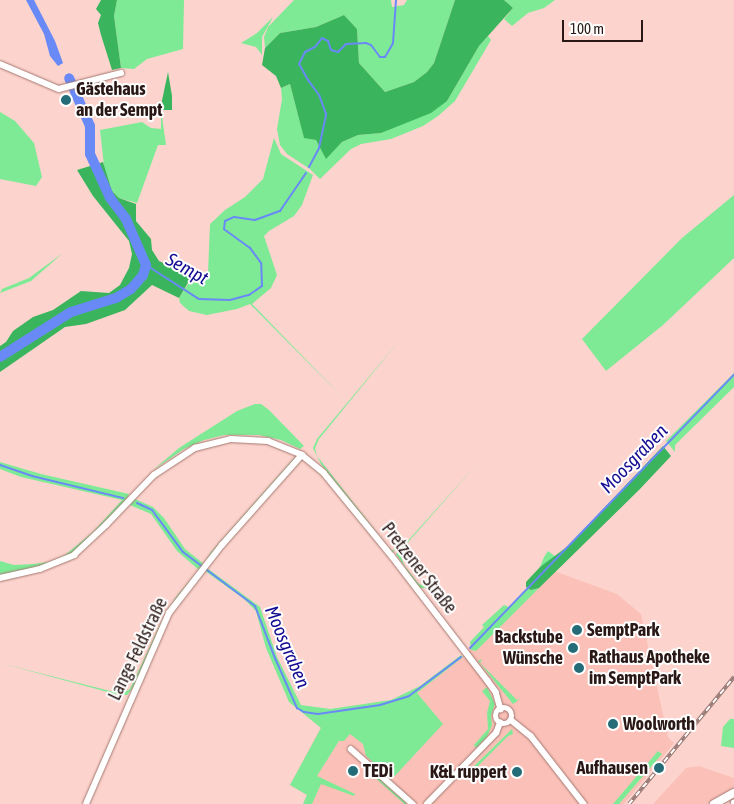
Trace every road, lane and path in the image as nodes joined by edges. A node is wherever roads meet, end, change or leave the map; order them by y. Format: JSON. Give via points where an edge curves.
{"nodes":[{"id":1,"x":0,"y":64,"type":"edge"},
{"id":2,"x":121,"y":72,"type":"dead end"},
{"id":3,"x":302,"y":455,"type":"junction"},
{"id":4,"x":0,"y":578,"type":"edge"},
{"id":5,"x":501,"y":708,"type":"junction"},
{"id":6,"x":511,"y":720,"type":"junction"},
{"id":7,"x":500,"y":723,"type":"junction"},
{"id":8,"x":352,"y":749,"type":"dead end"},
{"id":9,"x":734,"y":793,"type":"edge"},
{"id":10,"x":86,"y":804,"type":"edge"},
{"id":11,"x":413,"y":804,"type":"edge"},
{"id":12,"x":427,"y":804,"type":"edge"},
{"id":13,"x":584,"y":804,"type":"edge"},
{"id":14,"x":714,"y":804,"type":"edge"}],
"edges":[{"from":1,"to":2,"type":"street","via":[[55,89]]},
{"from":3,"to":4,"type":"street","name":"Pretzener Straße","via":[[257,439],[231,439],[195,448],[154,475],[74,555],[40,569]]},
{"from":3,"to":5,"type":"street","name":"Pretzener Straße","via":[[324,473],[392,556],[496,692]]},
{"from":3,"to":10,"type":"street","name":"Lange Feldstraße","via":[[206,565],[167,618]]},
{"from":5,"to":6,"type":"street","name":"Pretzener Straße","via":[[509,710]]},
{"from":5,"to":7,"type":"street","name":"Pretzener Straße","via":[[496,715]]},
{"from":6,"to":7,"type":"street"},
{"from":6,"to":13,"type":"street","name":"Pretzener Straße","via":[[531,736]]},
{"from":7,"to":12,"type":"street","via":[[496,733]]},
{"from":8,"to":11,"type":"street"},
{"from":9,"to":14,"type":"main road"}]}
